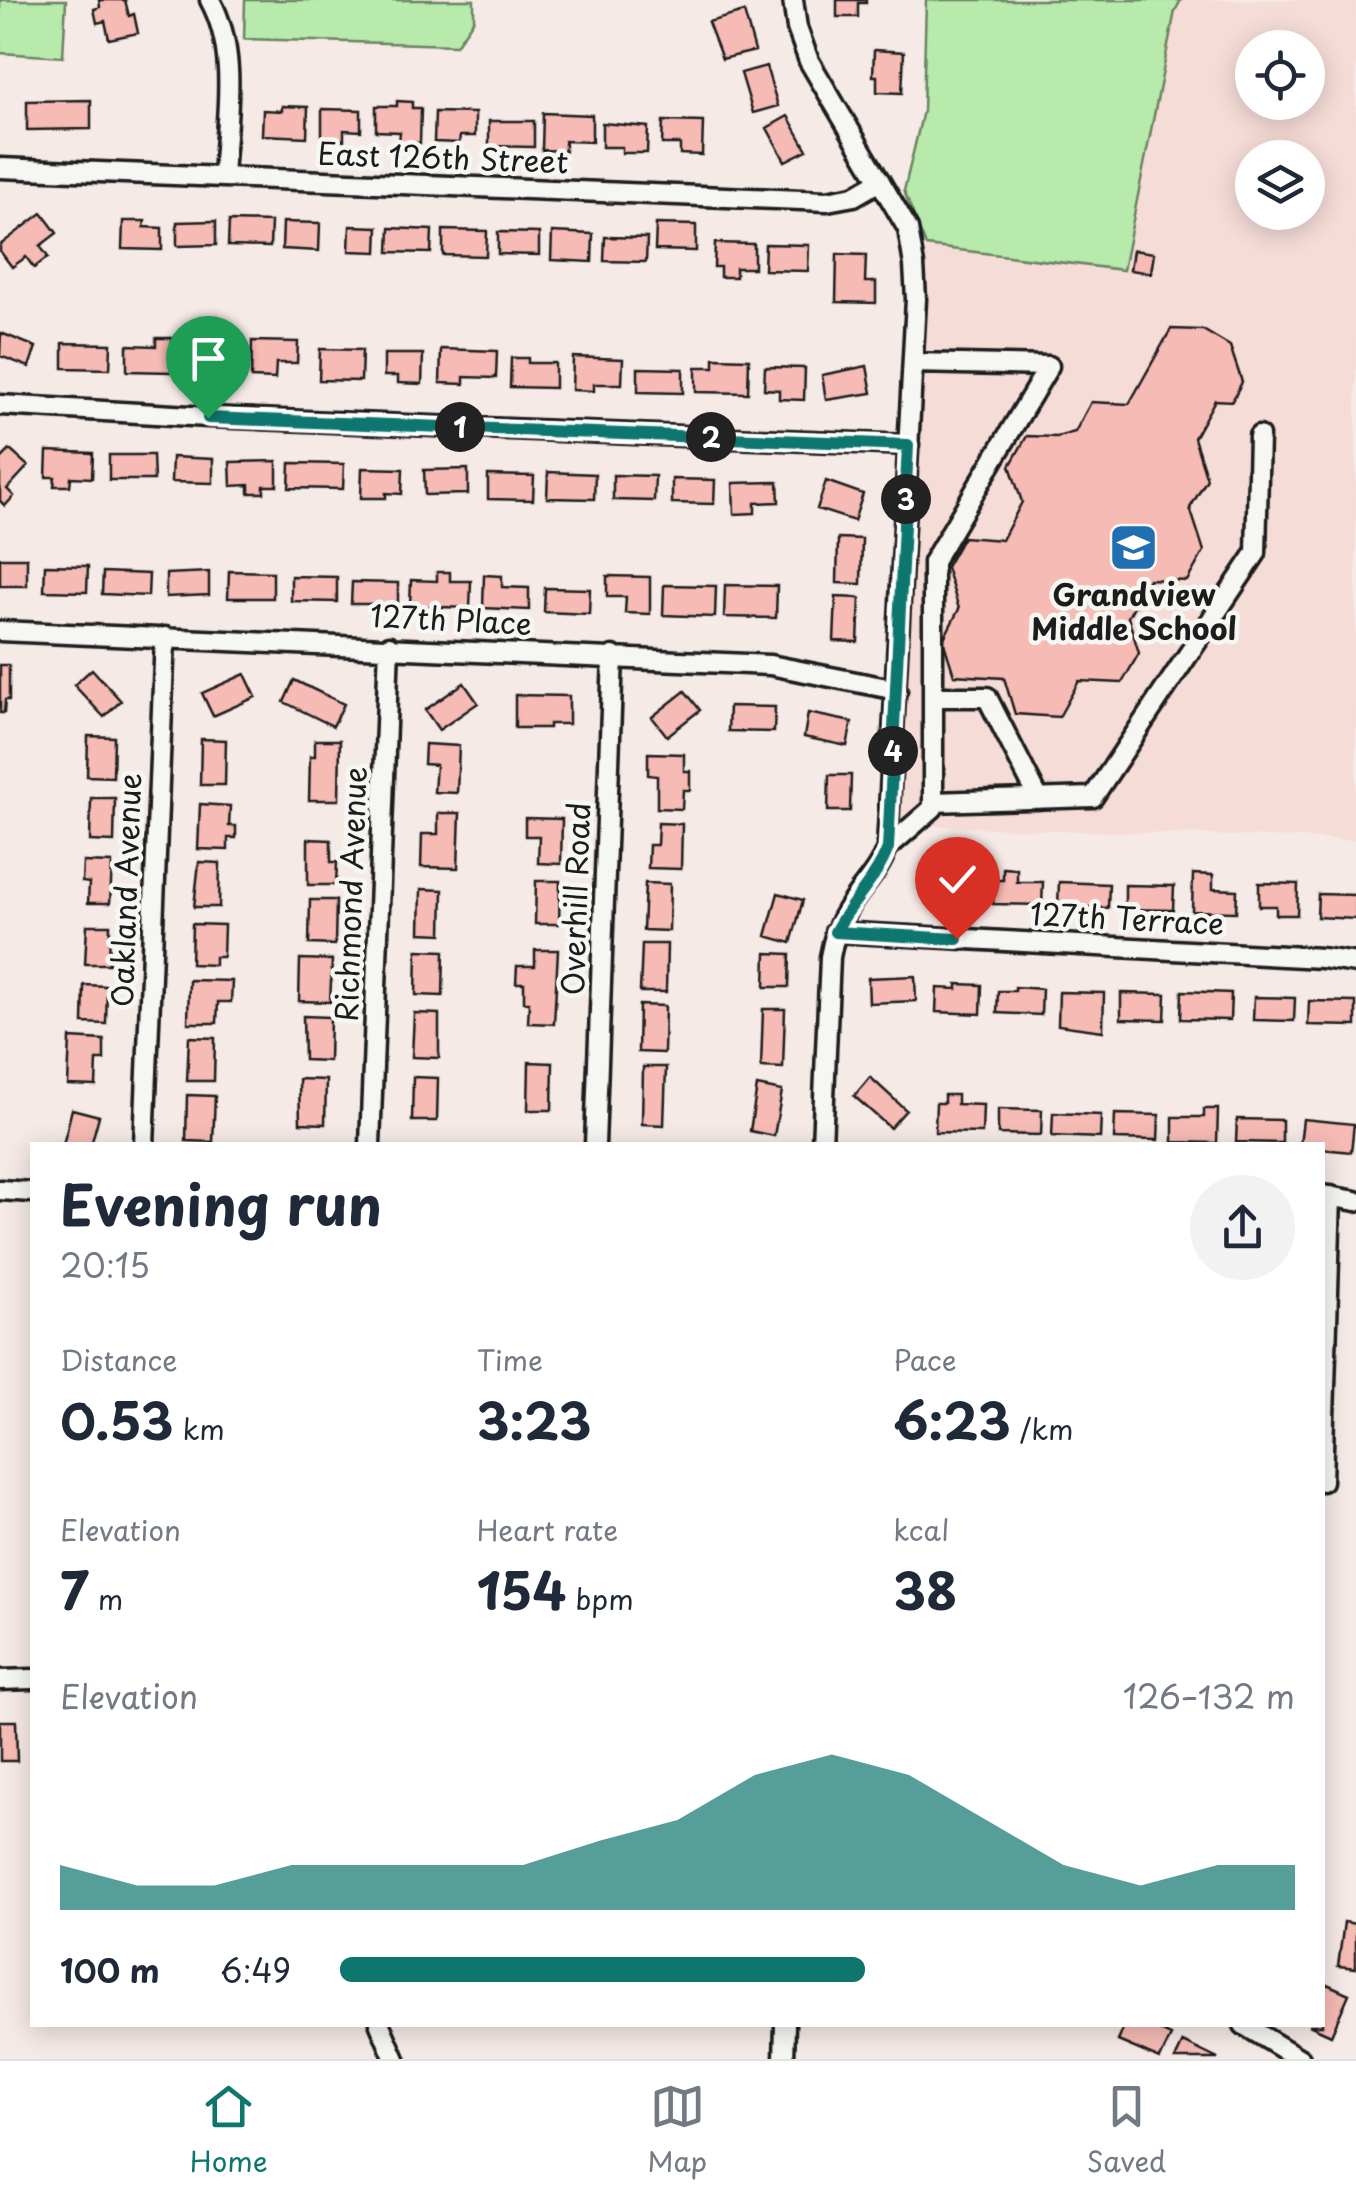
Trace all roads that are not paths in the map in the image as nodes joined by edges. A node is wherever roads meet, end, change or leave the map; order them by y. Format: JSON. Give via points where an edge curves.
{"nodes":[{"id":1,"x":210,"y":0,"type":"edge"},
{"id":2,"x":792,"y":0,"type":"edge"},
{"id":3,"x":0,"y":168,"type":"edge"},
{"id":4,"x":223,"y":177,"type":"junction"},
{"id":5,"x":880,"y":181,"type":"junction"},
{"id":6,"x":912,"y":363,"type":"junction"},
{"id":7,"x":0,"y":406,"type":"edge"},
{"id":8,"x":1259,"y":436,"type":"dead end"},
{"id":9,"x":908,"y":445,"type":"junction"},
{"id":10,"x":0,"y":631,"type":"edge"},
{"id":11,"x":165,"y":637,"type":"junction"},
{"id":12,"x":389,"y":646,"type":"junction"},
{"id":13,"x":613,"y":656,"type":"junction"},
{"id":14,"x":896,"y":690,"type":"junction"},
{"id":15,"x":934,"y":696,"type":"junction"},
{"id":16,"x":1039,"y":799,"type":"junction"},
{"id":17,"x":934,"y":802,"type":"junction"},
{"id":18,"x":888,"y":848,"type":"junction"},
{"id":19,"x":835,"y":932,"type":"junction"},
{"id":20,"x":1356,"y":963,"type":"edge"},
{"id":21,"x":144,"y":1142,"type":"edge"},
{"id":22,"x":370,"y":1142,"type":"edge"},
{"id":23,"x":595,"y":1142,"type":"edge"},
{"id":24,"x":822,"y":1142,"type":"edge"},
{"id":25,"x":0,"y":1190,"type":"edge"},
{"id":26,"x":30,"y":1192,"type":"edge"},
{"id":27,"x":1327,"y":1196,"type":"edge"},
{"id":28,"x":1356,"y":1201,"type":"edge"},
{"id":29,"x":1325,"y":1310,"type":"edge"},
{"id":30,"x":30,"y":1679,"type":"edge"},
{"id":31,"x":0,"y":1680,"type":"edge"},
{"id":32,"x":381,"y":2027,"type":"edge"},
{"id":33,"x":785,"y":2027,"type":"edge"},
{"id":34,"x":1251,"y":2027,"type":"edge"},
{"id":35,"x":395,"y":2059,"type":"edge"},
{"id":36,"x":784,"y":2059,"type":"edge"},
{"id":37,"x":1300,"y":2059,"type":"edge"}],
"edges":[{"from":1,"to":4,"type":"street","via":[[228,50]]},
{"from":2,"to":5,"type":"street","via":[[809,61]]},
{"from":3,"to":4,"type":"street","name":"East 126th Street"},
{"from":4,"to":5,"type":"street","name":"East 126th Street","via":[[827,201]]},
{"from":5,"to":6,"type":"street","via":[[908,229]]},
{"from":6,"to":9,"type":"street"},
{"from":6,"to":15,"type":"street","via":[[1049,366],[934,562]]},
{"from":7,"to":9,"type":"street"},
{"from":8,"to":16,"type":"street","via":[[1256,553],[1093,798]]},
{"from":9,"to":14,"type":"street"},
{"from":10,"to":11,"type":"street","name":"127th Place"},
{"from":11,"to":12,"type":"street","name":"127th Place"},
{"from":11,"to":21,"type":"street","name":"Oakland Avenue"},
{"from":12,"to":13,"type":"street","name":"127th Place"},
{"from":12,"to":22,"type":"street","name":"Richmond Avenue"},
{"from":13,"to":14,"type":"street","name":"127th Place","via":[[770,665]]},
{"from":13,"to":23,"type":"street","name":"Overhill Road"},
{"from":14,"to":18,"type":"street"},
{"from":15,"to":16,"type":"street","via":[[987,696]]},
{"from":15,"to":17,"type":"street"},
{"from":16,"to":17,"type":"street"},
{"from":17,"to":18,"type":"street"},
{"from":18,"to":19,"type":"street"},
{"from":19,"to":20,"type":"street","name":"127th Terrace"},
{"from":19,"to":24,"type":"street"},
{"from":25,"to":26,"type":"street"},
{"from":27,"to":28,"type":"street"},
{"from":27,"to":29,"type":"street"},
{"from":30,"to":31,"type":"street"},
{"from":32,"to":35,"type":"street"},
{"from":33,"to":36,"type":"street"},
{"from":34,"to":37,"type":"street"}]}
